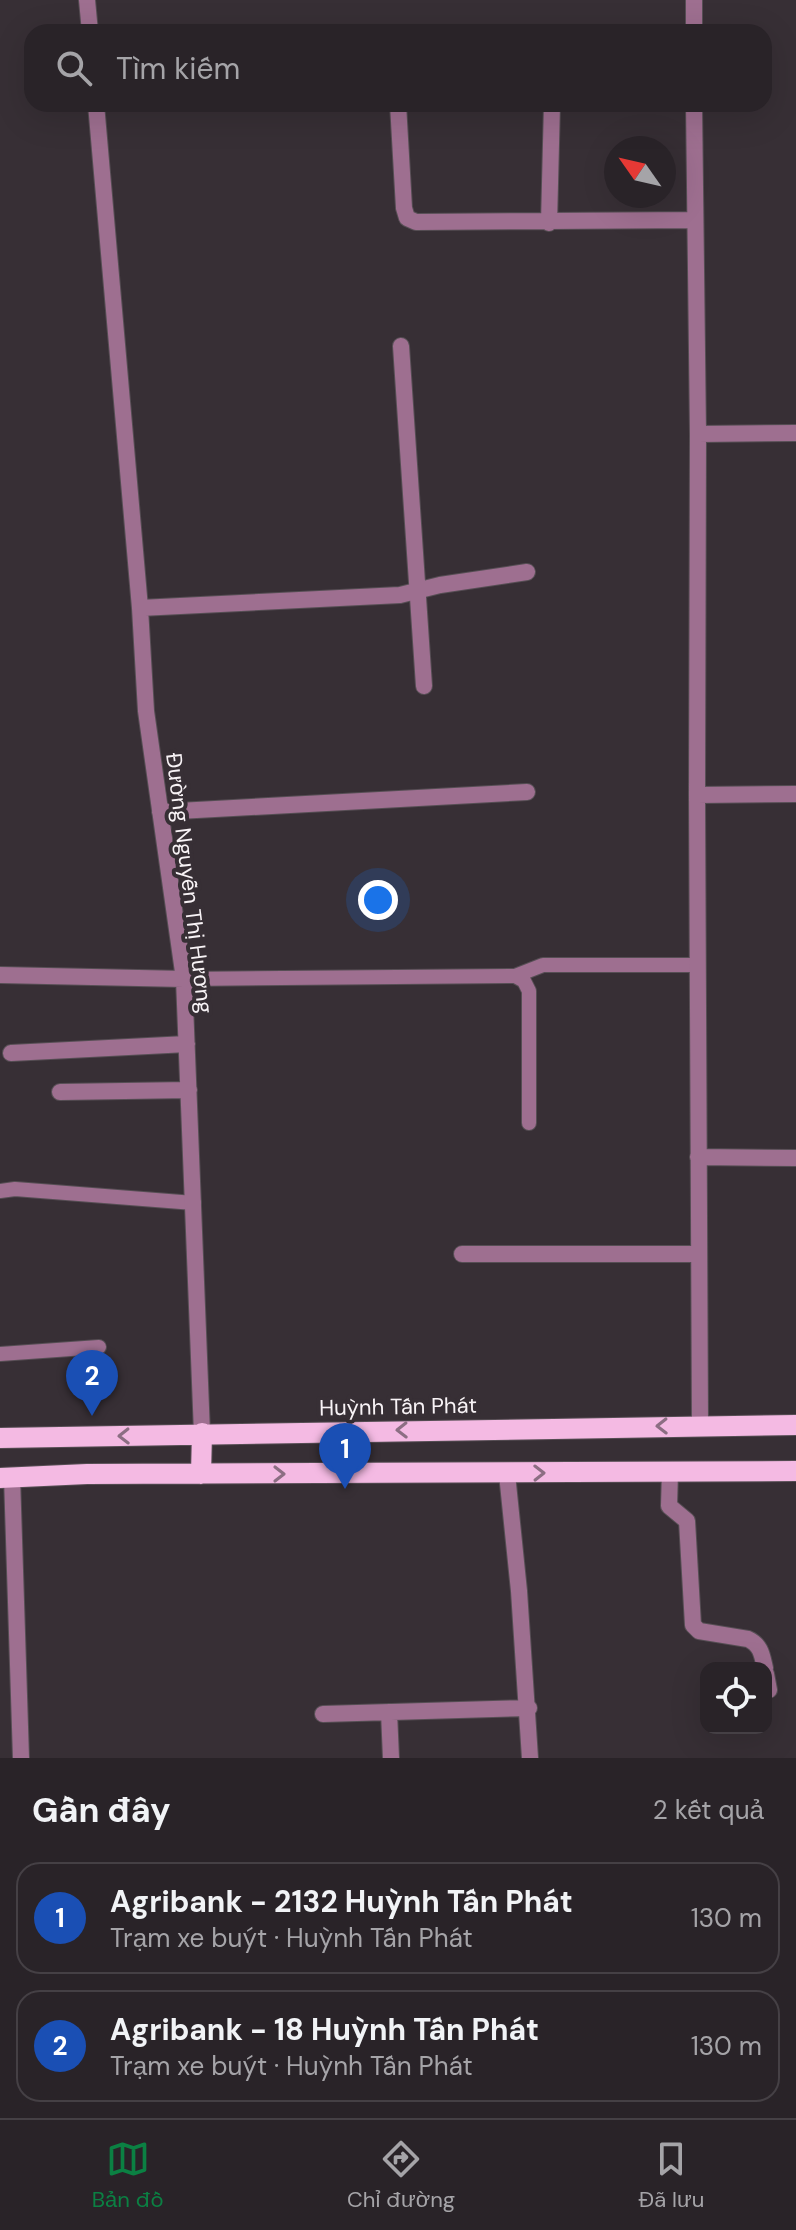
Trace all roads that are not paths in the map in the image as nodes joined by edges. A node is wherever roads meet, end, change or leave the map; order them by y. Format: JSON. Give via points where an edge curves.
{"nodes":[{"id":1,"x":87,"y":0,"type":"edge"},
{"id":2,"x":694,"y":0,"type":"edge"},
{"id":3,"x":89,"y":24,"type":"edge"},
{"id":4,"x":694,"y":24,"type":"edge"},
{"id":5,"x":97,"y":112,"type":"edge"},
{"id":6,"x":398,"y":112,"type":"edge"},
{"id":7,"x":552,"y":112,"type":"edge"},
{"id":8,"x":694,"y":112,"type":"edge"},
{"id":9,"x":695,"y":220,"type":"junction"},
{"id":10,"x":549,"y":223,"type":"junction"},
{"id":11,"x":401,"y":346,"type":"dead end"},
{"id":12,"x":796,"y":433,"type":"edge"},
{"id":13,"x":698,"y":434,"type":"junction"},
{"id":14,"x":527,"y":572,"type":"dead end"},
{"id":15,"x":417,"y":592,"type":"junction"},
{"id":16,"x":140,"y":608,"type":"junction"},
{"id":17,"x":424,"y":686,"type":"dead end"},
{"id":18,"x":527,"y":792,"type":"dead end"},
{"id":19,"x":796,"y":794,"type":"edge"},
{"id":20,"x":697,"y":795,"type":"junction"},
{"id":21,"x":160,"y":812,"type":"junction"},
{"id":22,"x":697,"y":965,"type":"junction"},
{"id":23,"x":0,"y":975,"type":"edge"},
{"id":24,"x":515,"y":976,"type":"junction"},
{"id":25,"x":184,"y":979,"type":"junction"},
{"id":26,"x":187,"y":1044,"type":"junction"},
{"id":27,"x":11,"y":1053,"type":"dead end"},
{"id":28,"x":189,"y":1090,"type":"junction"},
{"id":29,"x":60,"y":1092,"type":"dead end"},
{"id":30,"x":529,"y":1123,"type":"dead end"},
{"id":31,"x":698,"y":1157,"type":"junction"},
{"id":32,"x":796,"y":1158,"type":"edge"},
{"id":33,"x":0,"y":1191,"type":"edge"},
{"id":34,"x":194,"y":1203,"type":"junction"},
{"id":35,"x":462,"y":1254,"type":"dead end"},
{"id":36,"x":698,"y":1254,"type":"junction"},
{"id":37,"x":99,"y":1347,"type":"dead end"},
{"id":38,"x":0,"y":1354,"type":"edge"},
{"id":39,"x":796,"y":1425,"type":"edge"},
{"id":40,"x":700,"y":1426,"type":"junction"},
{"id":41,"x":202,"y":1433,"type":"junction"},
{"id":42,"x":0,"y":1438,"type":"edge"},
{"id":43,"x":796,"y":1471,"type":"edge"},
{"id":44,"x":670,"y":1472,"type":"junction"},
{"id":45,"x":201,"y":1474,"type":"junction"},
{"id":46,"x":507,"y":1474,"type":"junction"},
{"id":47,"x":6,"y":1478,"type":"edge"},
{"id":48,"x":764,"y":1662,"type":"edge"},
{"id":49,"x":529,"y":1708,"type":"junction"},
{"id":50,"x":389,"y":1712,"type":"junction"},
{"id":51,"x":323,"y":1714,"type":"dead end"},
{"id":52,"x":21,"y":1758,"type":"edge"},
{"id":53,"x":391,"y":1758,"type":"edge"},
{"id":54,"x":530,"y":1758,"type":"edge"}],
"edges":[{"from":1,"to":3,"type":"street"},
{"from":2,"to":4,"type":"street"},
{"from":5,"to":16,"type":"street","name":"Đường Nguyễn Thị Hương"},
{"from":6,"to":10,"type":"street","via":[[407,218]]},
{"from":7,"to":10,"type":"street"},
{"from":8,"to":9,"type":"street"},
{"from":9,"to":10,"type":"street"},
{"from":9,"to":13,"type":"street"},
{"from":11,"to":15,"type":"street"},
{"from":12,"to":13,"type":"street"},
{"from":13,"to":20,"type":"street"},
{"from":14,"to":15,"type":"street"},
{"from":15,"to":16,"type":"street"},
{"from":15,"to":17,"type":"street"},
{"from":16,"to":21,"type":"street","name":"Đường Nguyễn Thị Hương","via":[[146,711]]},
{"from":18,"to":21,"type":"street"},
{"from":19,"to":20,"type":"street"},
{"from":20,"to":22,"type":"street"},
{"from":21,"to":25,"type":"street","name":"Đường Nguyễn Thị Hương"},
{"from":22,"to":24,"type":"lane","via":[[543,965]]},
{"from":22,"to":31,"type":"street"},
{"from":23,"to":25,"type":"street"},
{"from":24,"to":25,"type":"lane"},
{"from":24,"to":30,"type":"lane","via":[[529,991]]},
{"from":25,"to":26,"type":"street","name":"Đường Nguyễn Thị Hương"},
{"from":26,"to":27,"type":"street"},
{"from":26,"to":28,"type":"street","name":"Đường Nguyễn Thị Hương"},
{"from":28,"to":29,"type":"street"},
{"from":28,"to":34,"type":"street","name":"Đường Nguyễn Thị Hương"},
{"from":31,"to":32,"type":"street"},
{"from":31,"to":36,"type":"street"},
{"from":33,"to":34,"type":"lane"},
{"from":34,"to":41,"type":"street","name":"Đường Nguyễn Thị Hương"},
{"from":35,"to":36,"type":"street"},
{"from":36,"to":40,"type":"street"},
{"from":37,"to":38,"type":"lane"},
{"from":39,"to":40,"type":"main road","name":"Huỳnh Tấn Phát"},
{"from":40,"to":41,"type":"main road","name":"Huỳnh Tấn Phát","one_way":true},
{"from":41,"to":42,"type":"main road","name":"Huỳnh Tấn Phát","one_way":true},
{"from":41,"to":45,"type":"main road"},
{"from":43,"to":44,"type":"main road"},
{"from":46,"to":44,"type":"main road","one_way":true},
{"from":44,"to":48,"type":"street","via":[[669,1506],[687,1521],[693,1625],[699,1631],[755,1642]]},
{"from":45,"to":46,"type":"main road","one_way":true},
{"from":45,"to":47,"type":"main road"},
{"from":46,"to":49,"type":"street"},
{"from":47,"to":52,"type":"street"},
{"from":49,"to":50,"type":"street"},
{"from":49,"to":54,"type":"street"},
{"from":50,"to":51,"type":"street"},
{"from":50,"to":53,"type":"street"}]}
